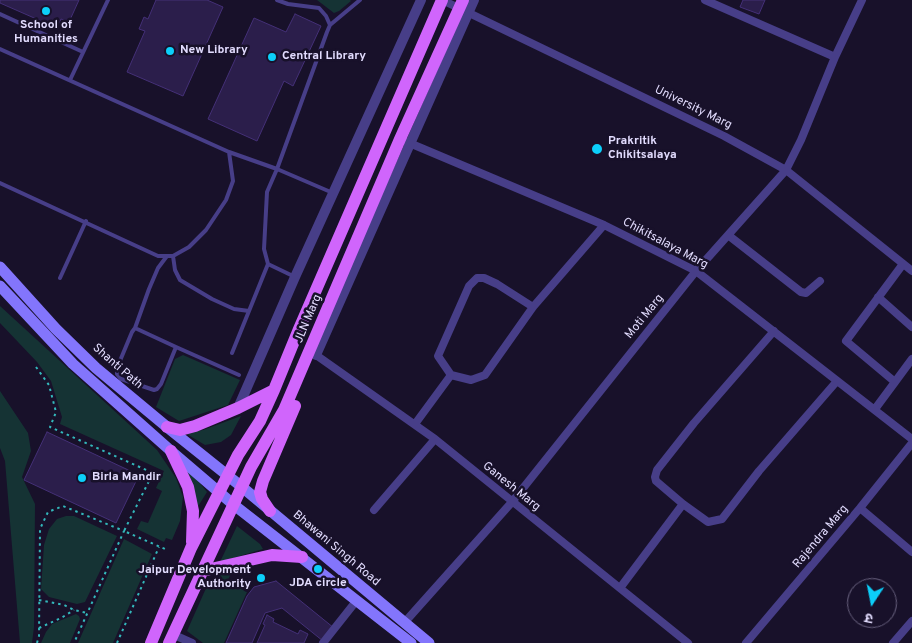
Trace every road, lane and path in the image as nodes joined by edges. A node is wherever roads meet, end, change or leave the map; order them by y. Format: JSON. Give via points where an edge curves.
{"nodes":[{"id":1,"x":108,"y":0,"type":"edge"},
{"id":2,"x":277,"y":0,"type":"edge"},
{"id":3,"x":360,"y":0,"type":"edge"},
{"id":4,"x":421,"y":0,"type":"edge"},
{"id":5,"x":442,"y":0,"type":"edge"},
{"id":6,"x":474,"y":0,"type":"edge"},
{"id":7,"x":705,"y":0,"type":"edge"},
{"id":8,"x":862,"y":0,"type":"edge"},
{"id":9,"x":464,"y":7,"type":"edge"},
{"id":10,"x":0,"y":14,"type":"edge"},
{"id":11,"x":330,"y":25,"type":"junction"},
{"id":12,"x":0,"y":49,"type":"edge"},
{"id":13,"x":83,"y":52,"type":"junction"},
{"id":14,"x":835,"y":57,"type":"junction"},
{"id":15,"x":70,"y":80,"type":"junction"},
{"id":16,"x":406,"y":141,"type":"junction"},
{"id":17,"x":229,"y":152,"type":"junction"},
{"id":18,"x":277,"y":170,"type":"junction"},
{"id":19,"x":786,"y":170,"type":"junction"},
{"id":20,"x":0,"y":183,"type":"edge"},
{"id":21,"x":334,"y":193,"type":"junction"},
{"id":22,"x":86,"y":221,"type":"junction"},
{"id":23,"x":604,"y":225,"type":"junction"},
{"id":24,"x":728,"y":235,"type":"junction"},
{"id":25,"x":167,"y":256,"type":"junction"},
{"id":26,"x":173,"y":256,"type":"junction"},
{"id":27,"x":268,"y":264,"type":"junction"},
{"id":28,"x":903,"y":264,"type":"junction"},
{"id":29,"x":0,"y":267,"type":"edge"},
{"id":30,"x":696,"y":271,"type":"junction"},
{"id":31,"x":912,"y":271,"type":"edge"},
{"id":32,"x":295,"y":277,"type":"junction"},
{"id":33,"x":60,"y":278,"type":"dead end"},
{"id":34,"x":820,"y":281,"type":"dead end"},
{"id":35,"x":0,"y":286,"type":"edge"},
{"id":36,"x":878,"y":297,"type":"junction"},
{"id":37,"x":533,"y":307,"type":"junction"},
{"id":38,"x":249,"y":312,"type":"junction"},
{"id":39,"x":912,"y":327,"type":"edge"},
{"id":40,"x":136,"y":328,"type":"junction"},
{"id":41,"x":774,"y":331,"type":"junction"},
{"id":42,"x":176,"y":346,"type":"junction"},
{"id":43,"x":314,"y":352,"type":"junction"},
{"id":44,"x":232,"y":353,"type":"dead end"},
{"id":45,"x":912,"y":359,"type":"edge"},
{"id":46,"x":36,"y":367,"type":"dead end"},
{"id":47,"x":451,"y":374,"type":"junction"},
{"id":48,"x":239,"y":375,"type":"dead end"},
{"id":49,"x":837,"y":381,"type":"junction"},
{"id":50,"x":896,"y":382,"type":"junction"},
{"id":51,"x":274,"y":390,"type":"junction"},
{"id":52,"x":238,"y":408,"type":"junction"},
{"id":53,"x":875,"y":409,"type":"junction"},
{"id":54,"x":415,"y":424,"type":"junction"},
{"id":55,"x":166,"y":427,"type":"junction"},
{"id":56,"x":435,"y":439,"type":"junction"},
{"id":57,"x":912,"y":439,"type":"edge"},
{"id":58,"x":912,"y":443,"type":"edge"},
{"id":59,"x":171,"y":451,"type":"junction"},
{"id":60,"x":227,"y":474,"type":"junction"},
{"id":61,"x":242,"y":487,"type":"junction"},
{"id":62,"x":220,"y":493,"type":"junction"},
{"id":63,"x":512,"y":502,"type":"junction"},
{"id":64,"x":683,"y":504,"type":"junction"},
{"id":65,"x":234,"y":505,"type":"junction"},
{"id":66,"x":860,"y":508,"type":"junction"},
{"id":67,"x":374,"y":510,"type":"dead end"},
{"id":68,"x":270,"y":511,"type":"junction"},
{"id":69,"x":124,"y":531,"type":"junction"},
{"id":70,"x":159,"y":547,"type":"junction"},
{"id":71,"x":191,"y":547,"type":"junction"},
{"id":72,"x":165,"y":549,"type":"dead end"},
{"id":73,"x":912,"y":552,"type":"edge"},
{"id":74,"x":302,"y":557,"type":"junction"},
{"id":75,"x":202,"y":571,"type":"junction"},
{"id":76,"x":620,"y":588,"type":"junction"},
{"id":77,"x":40,"y":600,"type":"junction"},
{"id":78,"x":357,"y":600,"type":"junction"},
{"id":79,"x":74,"y":610,"type":"junction"},
{"id":80,"x":87,"y":612,"type":"junction"},
{"id":81,"x":912,"y":621,"type":"edge"},
{"id":82,"x":404,"y":623,"type":"junction"},
{"id":83,"x":39,"y":628,"type":"junction"},
{"id":84,"x":171,"y":639,"type":"edge"},
{"id":85,"x":38,"y":643,"type":"edge"},
{"id":86,"x":74,"y":643,"type":"edge"},
{"id":87,"x":117,"y":643,"type":"edge"},
{"id":88,"x":151,"y":643,"type":"edge"},
{"id":89,"x":192,"y":643,"type":"edge"},
{"id":90,"x":323,"y":643,"type":"edge"},
{"id":91,"x":411,"y":643,"type":"edge"},
{"id":92,"x":429,"y":643,"type":"edge"},
{"id":93,"x":688,"y":643,"type":"edge"},
{"id":94,"x":746,"y":643,"type":"edge"},
{"id":95,"x":893,"y":643,"type":"edge"}],
"edges":[{"from":1,"to":13,"type":"lane"},
{"from":2,"to":11,"type":"lane","via":[[319,8]]},
{"from":3,"to":11,"type":"lane"},
{"from":4,"to":21,"type":"street"},
{"from":5,"to":9,"type":"street","name":"University Marg"},
{"from":5,"to":51,"type":"main road","name":"JLN Marg"},
{"from":6,"to":9,"type":"street"},
{"from":7,"to":14,"type":"street"},
{"from":8,"to":14,"type":"street","name":"Moti Marg"},
{"from":9,"to":16,"type":"main road","name":"JLN Marg"},
{"from":9,"to":19,"type":"street","name":"University Marg"},
{"from":10,"to":13,"type":"lane"},
{"from":11,"to":18,"type":"lane"},
{"from":12,"to":15,"type":"lane"},
{"from":13,"to":15,"type":"lane"},
{"from":14,"to":19,"type":"street","name":"Moti Marg"},
{"from":15,"to":17,"type":"lane"},
{"from":16,"to":23,"type":"street","name":"Chikitsalaya Marg"},
{"from":16,"to":43,"type":"main road","name":"JLN Marg"},
{"from":17,"to":18,"type":"lane"},
{"from":17,"to":26,"type":"lane","via":[[233,181],[226,200],[190,247]]},
{"from":18,"to":21,"type":"lane"},
{"from":18,"to":27,"type":"lane","via":[[267,192],[264,248]]},
{"from":19,"to":24,"type":"street","name":"Moti Marg"},
{"from":19,"to":28,"type":"street","name":"University Marg"},
{"from":20,"to":22,"type":"lane"},
{"from":21,"to":32,"type":"street"},
{"from":22,"to":25,"type":"lane","via":[[158,256]]},
{"from":22,"to":33,"type":"lane"},
{"from":23,"to":30,"type":"street","name":"Chikitsalaya Marg"},
{"from":23,"to":37,"type":"street"},
{"from":24,"to":30,"type":"street","name":"Moti Marg"},
{"from":24,"to":34,"type":"street","via":[[801,292],[806,293]]},
{"from":25,"to":26,"type":"lane"},
{"from":25,"to":40,"type":"lane","via":[[158,268]]},
{"from":26,"to":38,"type":"lane","via":[[180,280],[212,299]]},
{"from":27,"to":32,"type":"lane"},
{"from":27,"to":38,"type":"lane"},
{"from":28,"to":31,"type":"street","name":"University Marg"},
{"from":28,"to":36,"type":"street"},
{"from":29,"to":55,"type":"main road","name":"Shanti Path","via":[[96,368]]},
{"from":30,"to":41,"type":"street","name":"Chikitsalaya Marg"},
{"from":30,"to":63,"type":"street","name":"Moti Marg"},
{"from":32,"to":52,"type":"street"},
{"from":35,"to":59,"type":"main road","name":"Bhawani Singh Road","via":[[73,364]]},
{"from":36,"to":39,"type":"street"},
{"from":36,"to":50,"type":"street","via":[[846,341]]},
{"from":37,"to":47,"type":"street","via":[[485,375],[471,380]]},
{"from":37,"to":47,"type":"street","via":[[497,284],[477,278],[469,286],[438,356]]},
{"from":38,"to":44,"type":"lane"},
{"from":40,"to":42,"type":"lane"},
{"from":40,"to":42,"type":"lane","via":[[117,368],[121,379],[157,390]]},
{"from":41,"to":49,"type":"street","name":"Chikitsalaya Marg"},
{"from":41,"to":64,"type":"street","via":[[657,470],[656,481]]},
{"from":42,"to":48,"type":"lane"},
{"from":43,"to":54,"type":"street","name":"Ganesh Marg"},
{"from":43,"to":61,"type":"main road","name":"JLN Marg"},
{"from":43,"to":68,"type":"main road","via":[[263,481],[260,492]]},
{"from":45,"to":50,"type":"street"},
{"from":46,"to":69,"type":"path","via":[[49,385],[56,412],[50,426],[153,472]]},
{"from":47,"to":54,"type":"street"},
{"from":49,"to":53,"type":"street","name":"Chikitsalaya Marg"},
{"from":49,"to":64,"type":"street","via":[[722,519],[708,522]]},
{"from":50,"to":53,"type":"street"},
{"from":51,"to":52,"type":"main road"},
{"from":51,"to":60,"type":"main road","name":"JLN Marg","via":[[260,421]]},
{"from":52,"to":55,"type":"main road","via":[[196,426],[180,430]]},
{"from":53,"to":57,"type":"street","name":"Chikitsalaya Marg"},
{"from":54,"to":56,"type":"street","name":"Ganesh Marg"},
{"from":55,"to":60,"type":"main road","name":"Shanti Path"},
{"from":56,"to":63,"type":"street","name":"Ganesh Marg"},
{"from":56,"to":67,"type":"street"},
{"from":58,"to":66,"type":"street","name":"Rajendra Marg"},
{"from":59,"to":62,"type":"main road","name":"Bhawani Singh Road"},
{"from":59,"to":71,"type":"main road","via":[[188,487],[193,510]]},
{"from":60,"to":61,"type":"main road","name":"Bhawani Singh Road"},
{"from":60,"to":62,"type":"main road","name":"JLN Marg"},
{"from":61,"to":65,"type":"main road","name":"JLN Marg"},
{"from":61,"to":68,"type":"main road","name":"Bhawani Singh Road"},
{"from":62,"to":65,"type":"main road","name":"Bhawani Singh Road"},
{"from":62,"to":71,"type":"main road","name":"JLN Marg"},
{"from":63,"to":76,"type":"street","name":"Ganesh Marg"},
{"from":63,"to":82,"type":"street","name":"Moti Marg"},
{"from":64,"to":76,"type":"street"},
{"from":65,"to":74,"type":"main road","name":"Bhawani Singh Road"},
{"from":65,"to":75,"type":"main road","name":"JLN Marg"},
{"from":66,"to":73,"type":"street"},
{"from":66,"to":94,"type":"street","name":"Rajendra Marg"},
{"from":68,"to":82,"type":"main road","name":"Bhawani Singh Road"},
{"from":69,"to":70,"type":"path"},
{"from":69,"to":77,"type":"path","via":[[63,506],[48,512],[40,529]]},
{"from":69,"to":80,"type":"path"},
{"from":70,"to":72,"type":"path"},
{"from":70,"to":87,"type":"path"},
{"from":71,"to":88,"type":"main road","name":"JLN Marg"},
{"from":74,"to":75,"type":"main road","via":[[272,555]]},
{"from":74,"to":78,"type":"main road","name":"Bhawani Singh Road"},
{"from":75,"to":84,"type":"main road","name":"JLN Marg"},
{"from":76,"to":93,"type":"street","name":"Ganesh Marg"},
{"from":77,"to":79,"type":"path"},
{"from":77,"to":83,"type":"path"},
{"from":78,"to":90,"type":"street"},
{"from":78,"to":91,"type":"main road","name":"Bhawani Singh Road"},
{"from":79,"to":80,"type":"path"},
{"from":79,"to":83,"type":"path"},
{"from":80,"to":86,"type":"path"},
{"from":81,"to":95,"type":"street"},
{"from":82,"to":92,"type":"main road","name":"Bhawani Singh Road"},
{"from":83,"to":85,"type":"path"},
{"from":84,"to":89,"type":"street"}]}
